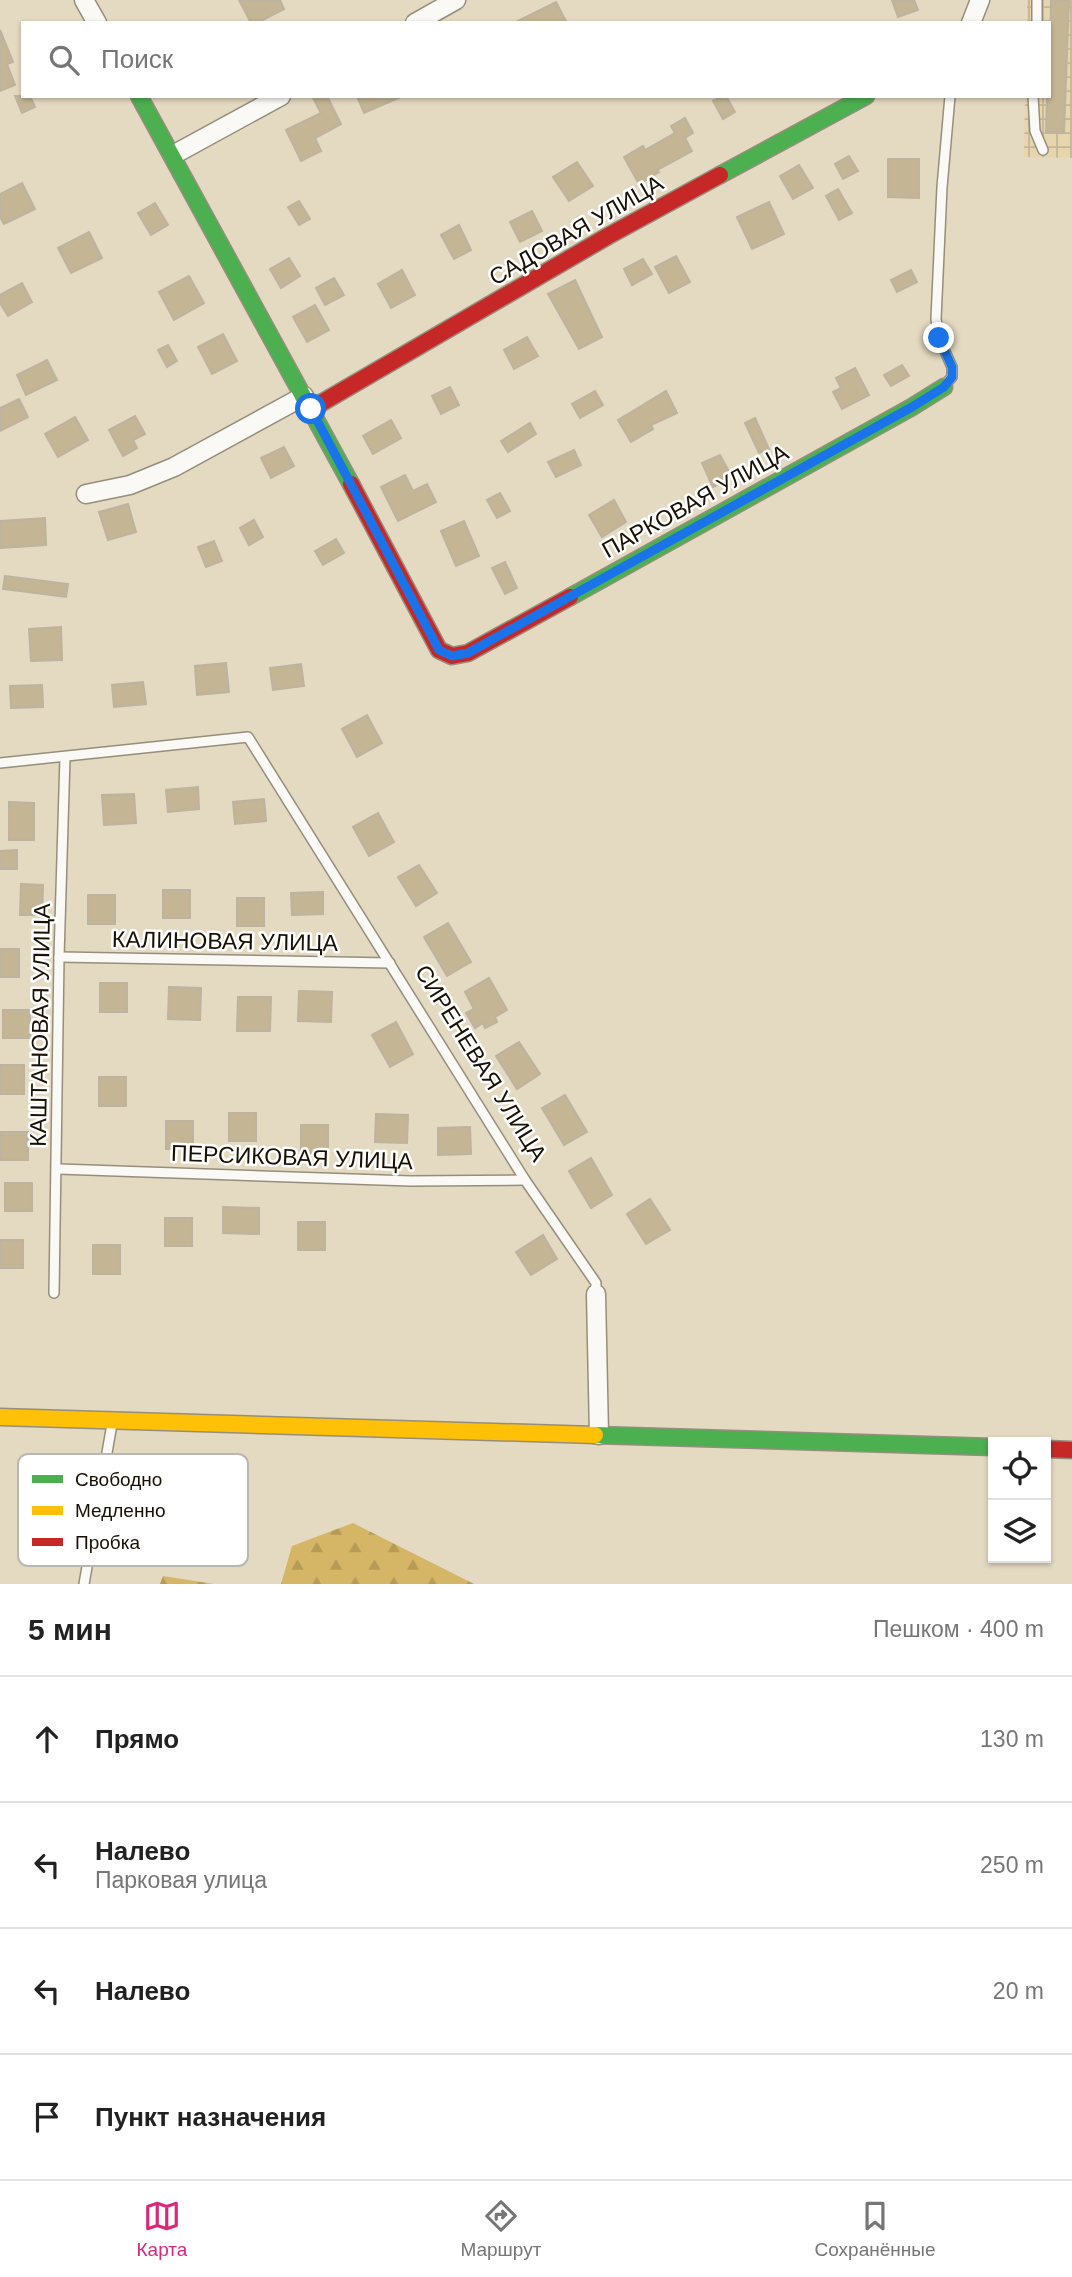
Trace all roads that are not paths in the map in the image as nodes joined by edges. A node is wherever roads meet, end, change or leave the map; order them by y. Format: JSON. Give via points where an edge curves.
{"nodes":[{"id":1,"x":84,"y":0,"type":"edge"},
{"id":2,"x":456,"y":0,"type":"edge"},
{"id":3,"x":980,"y":0,"type":"edge"},
{"id":4,"x":1037,"y":0,"type":"edge"},
{"id":5,"x":96,"y":21,"type":"edge"},
{"id":6,"x":419,"y":21,"type":"edge"},
{"id":7,"x":972,"y":21,"type":"edge"},
{"id":8,"x":1037,"y":21,"type":"edge"},
{"id":9,"x":140,"y":98,"type":"edge"},
{"id":10,"x":277,"y":98,"type":"edge"},
{"id":11,"x":862,"y":98,"type":"edge"},
{"id":12,"x":950,"y":98,"type":"edge"},
{"id":13,"x":1033,"y":98,"type":"edge"},
{"id":14,"x":1043,"y":150,"type":"dead end"},
{"id":15,"x":173,"y":155,"type":"junction"},
{"id":16,"x":944,"y":387,"type":"joint"},
{"id":17,"x":308,"y":403,"type":"junction"},
{"id":18,"x":86,"y":494,"type":"dead end"},
{"id":19,"x":65,"y":757,"type":"junction"},
{"id":20,"x":0,"y":763,"type":"edge"},
{"id":21,"x":59,"y":957,"type":"junction"},
{"id":22,"x":390,"y":963,"type":"junction"},
{"id":23,"x":58,"y":1169,"type":"junction"},
{"id":24,"x":525,"y":1181,"type":"junction"},
{"id":25,"x":54,"y":1293,"type":"dead end"},
{"id":26,"x":596,"y":1294,"type":"joint"},
{"id":27,"x":0,"y":1418,"type":"edge"},
{"id":28,"x":113,"y":1421,"type":"junction"},
{"id":29,"x":599,"y":1435,"type":"junction"},
{"id":30,"x":988,"y":1447,"type":"edge"},
{"id":31,"x":1051,"y":1449,"type":"edge"},
{"id":32,"x":1072,"y":1450,"type":"edge"},
{"id":33,"x":107,"y":1454,"type":"edge"},
{"id":34,"x":86,"y":1566,"type":"edge"},
{"id":35,"x":83,"y":1584,"type":"edge"}],
"edges":[{"from":1,"to":5,"type":"street"},
{"from":2,"to":6,"type":"street"},
{"from":3,"to":7,"type":"street"},
{"from":4,"to":8,"type":"lane"},
{"from":9,"to":15,"type":"street"},
{"from":10,"to":15,"type":"street"},
{"from":11,"to":17,"type":"street","name":"САДОВАЯ УЛИЦА"},
{"from":12,"to":16,"type":"lane","via":[[936,318],[952,367],[952,377]]},
{"from":13,"to":14,"type":"lane","via":[[1035,131]]},
{"from":15,"to":17,"type":"street"},
{"from":16,"to":17,"type":"street","name":"ПАРКОВАЯ УЛИЦА","via":[[468,653],[452,656],[439,650]]},
{"from":17,"to":18,"type":"street","via":[[174,467],[130,485]]},
{"from":19,"to":20,"type":"lane"},
{"from":19,"to":21,"type":"lane","name":"КАШТАНОВАЯ УЛИЦА"},
{"from":19,"to":22,"type":"lane","name":"СИРЕНЕВАЯ УЛИЦА","via":[[248,737]]},
{"from":21,"to":22,"type":"lane","name":"КАЛИНОВАЯ УЛИЦА"},
{"from":21,"to":23,"type":"lane","name":"КАШТАНОВАЯ УЛИЦА"},
{"from":22,"to":24,"type":"lane","name":"СИРЕНЕВАЯ УЛИЦА"},
{"from":23,"to":24,"type":"lane","name":"ПЕРСИКОВАЯ УЛИЦА"},
{"from":23,"to":25,"type":"lane","name":"КАШТАНОВАЯ УЛИЦА"},
{"from":24,"to":26,"type":"lane","name":"СИРЕНЕВАЯ УЛИЦА","via":[[596,1283]]},
{"from":26,"to":29,"type":"street","name":"СИРЕНЕВАЯ УЛИЦА"},
{"from":27,"to":28,"type":"street"},
{"from":28,"to":29,"type":"street"},
{"from":28,"to":33,"type":"lane"},
{"from":29,"to":30,"type":"street"},
{"from":31,"to":32,"type":"street"},
{"from":34,"to":35,"type":"lane"}]}
